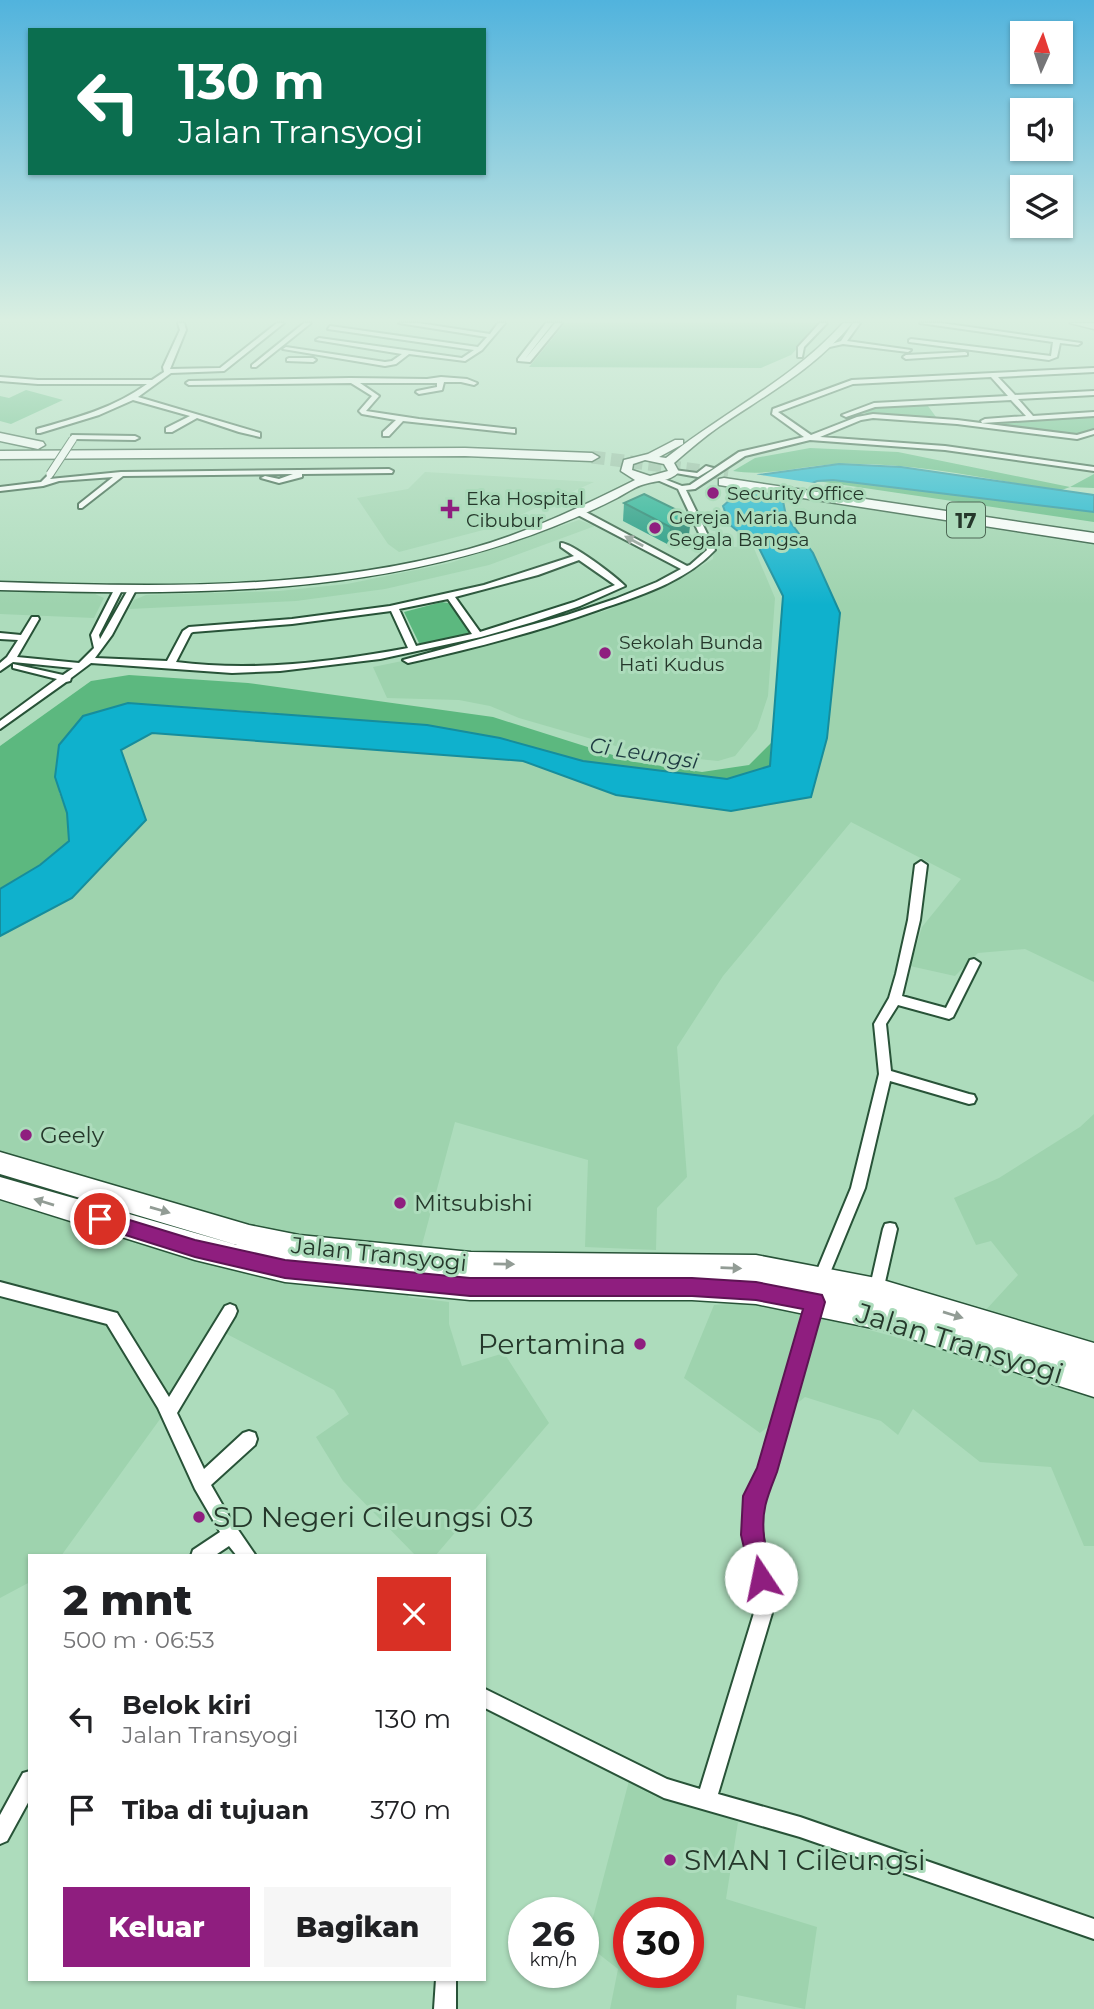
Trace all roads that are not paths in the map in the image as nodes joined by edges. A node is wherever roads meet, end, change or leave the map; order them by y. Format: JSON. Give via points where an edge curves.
{"nodes":[{"id":1,"x":88,"y":417,"type":"edge"},
{"id":2,"x":94,"y":417,"type":"edge"},
{"id":3,"x":195,"y":417,"type":"edge"},
{"id":4,"x":198,"y":417,"type":"edge"},
{"id":5,"x":385,"y":417,"type":"edge"},
{"id":6,"x":714,"y":417,"type":"edge"},
{"id":7,"x":728,"y":417,"type":"edge"},
{"id":8,"x":779,"y":417,"type":"edge"},
{"id":9,"x":842,"y":417,"type":"edge"},
{"id":10,"x":868,"y":417,"type":"edge"},
{"id":11,"x":881,"y":417,"type":"edge"},
{"id":12,"x":935,"y":417,"type":"edge"},
{"id":13,"x":1051,"y":417,"type":"edge"},
{"id":14,"x":1031,"y":418,"type":"joint"},
{"id":15,"x":400,"y":420,"type":"junction"},
{"id":16,"x":939,"y":422,"type":"junction"},
{"id":17,"x":957,"y":422,"type":"junction"},
{"id":18,"x":169,"y":430,"type":"dead end"},
{"id":19,"x":40,"y":431,"type":"dead end"},
{"id":20,"x":512,"y":431,"type":"dead end"},
{"id":21,"x":1094,"y":432,"type":"edge"},
{"id":22,"x":386,"y":434,"type":"dead end"},
{"id":23,"x":257,"y":435,"type":"dead end"},
{"id":24,"x":801,"y":435,"type":"junction"},
{"id":25,"x":0,"y":437,"type":"edge"},
{"id":26,"x":74,"y":438,"type":"junction"},
{"id":27,"x":135,"y":438,"type":"dead end"},
{"id":28,"x":810,"y":438,"type":"junction"},
{"id":29,"x":330,"y":452,"type":"junction"},
{"id":30,"x":0,"y":455,"type":"edge"},
{"id":31,"x":651,"y":457,"type":"junction"},
{"id":32,"x":204,"y":460,"type":"junction"},
{"id":33,"x":0,"y":463,"type":"edge"},
{"id":34,"x":671,"y":467,"type":"junction"},
{"id":35,"x":1094,"y":469,"type":"edge"},
{"id":36,"x":0,"y":470,"type":"edge"},
{"id":37,"x":389,"y":471,"type":"dead end"},
{"id":38,"x":121,"y":474,"type":"junction"},
{"id":39,"x":306,"y":474,"type":"junction"},
{"id":40,"x":628,"y":474,"type":"junction"},
{"id":41,"x":265,"y":478,"type":"dead end"},
{"id":42,"x":726,"y":478,"type":"tunnel mouth"},
{"id":43,"x":659,"y":479,"type":"junction"},
{"id":44,"x":644,"y":480,"type":"junction"},
{"id":45,"x":43,"y":484,"type":"junction"},
{"id":46,"x":681,"y":488,"type":"junction"},
{"id":47,"x":0,"y":489,"type":"edge"},
{"id":48,"x":839,"y":496,"type":"junction"},
{"id":49,"x":82,"y":506,"type":"dead end"},
{"id":50,"x":579,"y":512,"type":"junction"},
{"id":51,"x":1094,"y":529,"type":"edge"},
{"id":52,"x":1094,"y":538,"type":"edge"},
{"id":53,"x":564,"y":545,"type":"dead end"},
{"id":54,"x":582,"y":556,"type":"junction"},
{"id":55,"x":688,"y":570,"type":"junction"},
{"id":56,"x":0,"y":576,"type":"edge"},
{"id":57,"x":307,"y":578,"type":"junction"},
{"id":58,"x":279,"y":580,"type":"junction"},
{"id":59,"x":0,"y":586,"type":"edge"},
{"id":60,"x":118,"y":590,"type":"junction"},
{"id":61,"x":132,"y":590,"type":"junction"},
{"id":62,"x":451,"y":598,"type":"junction"},
{"id":63,"x":395,"y":610,"type":"junction"},
{"id":64,"x":103,"y":618,"type":"junction"},
{"id":65,"x":117,"y":618,"type":"junction"},
{"id":66,"x":35,"y":619,"type":"dead end"},
{"id":67,"x":477,"y":634,"type":"junction"},
{"id":68,"x":0,"y":636,"type":"edge"},
{"id":69,"x":24,"y":638,"type":"junction"},
{"id":70,"x":97,"y":646,"type":"junction"},
{"id":71,"x":412,"y":649,"type":"junction"},
{"id":72,"x":408,"y":660,"type":"dead end"},
{"id":73,"x":86,"y":663,"type":"junction"},
{"id":74,"x":6,"y":664,"type":"edge"},
{"id":75,"x":170,"y":664,"type":"junction"},
{"id":76,"x":67,"y":679,"type":"junction"},
{"id":77,"x":0,"y":726,"type":"edge"},
{"id":78,"x":920,"y":865,"type":"dead end"},
{"id":79,"x":974,"y":963,"type":"dead end"},
{"id":80,"x":895,"y":999,"type":"junction"},
{"id":81,"x":885,"y":1073,"type":"junction"},
{"id":82,"x":969,"y":1099,"type":"dead end"},
{"id":83,"x":0,"y":1163,"type":"edge"},
{"id":84,"x":3,"y":1192,"type":"edge"},
{"id":85,"x":890,"y":1229,"type":"dead end"},
{"id":86,"x":644,"y":1276,"type":"junction"},
{"id":87,"x":0,"y":1289,"type":"edge"},
{"id":88,"x":818,"y":1291,"type":"junction"},
{"id":89,"x":876,"y":1291,"type":"junction"},
{"id":90,"x":230,"y":1311,"type":"dead end"},
{"id":91,"x":1094,"y":1357,"type":"edge"},
{"id":92,"x":1094,"y":1383,"type":"edge"},
{"id":93,"x":169,"y":1413,"type":"junction"},
{"id":94,"x":249,"y":1439,"type":"dead end"},
{"id":95,"x":201,"y":1483,"type":"junction"},
{"id":96,"x":230,"y":1535,"type":"junction"},
{"id":97,"x":202,"y":1554,"type":"edge"},
{"id":98,"x":246,"y":1554,"type":"edge"},
{"id":99,"x":487,"y":1703,"type":"edge"},
{"id":100,"x":28,"y":1784,"type":"edge"},
{"id":101,"x":706,"y":1801,"type":"junction"},
{"id":102,"x":0,"y":1834,"type":"edge"},
{"id":103,"x":1094,"y":1929,"type":"edge"},
{"id":104,"x":446,"y":1981,"type":"edge"},
{"id":105,"x":444,"y":2009,"type":"edge"}],
"edges":[{"from":1,"to":19,"type":"street"},
{"from":2,"to":26,"type":"street"},
{"from":3,"to":18,"type":"street"},
{"from":4,"to":23,"type":"street"},
{"from":5,"to":15,"type":"street"},
{"from":6,"to":31,"type":"street"},
{"from":7,"to":34,"type":"street"},
{"from":8,"to":24,"type":"street"},
{"from":9,"to":24,"type":"street"},
{"from":10,"to":28,"type":"street"},
{"from":11,"to":16,"type":"street"},
{"from":12,"to":16,"type":"street"},
{"from":13,"to":14,"type":"street"},
{"from":14,"to":17,"type":"street"},
{"from":15,"to":20,"type":"street"},
{"from":15,"to":22,"type":"street"},
{"from":16,"to":17,"type":"street"},
{"from":17,"to":21,"type":"street","via":[[1077,438]]},
{"from":24,"to":28,"type":"street"},
{"from":24,"to":34,"type":"street","via":[[744,449],[698,475]]},
{"from":25,"to":29,"type":"highway","via":[[71,447]]},
{"from":26,"to":27,"type":"street"},
{"from":26,"to":45,"type":"street","bridge":true},
{"from":28,"to":35,"type":"street","via":[[945,448]]},
{"from":28,"to":46,"type":"street","via":[[742,454],[692,487]]},
{"from":29,"to":30,"type":"highway"},
{"from":29,"to":32,"type":"highway","via":[[507,453],[592,461]]},
{"from":31,"to":34,"type":"street"},
{"from":31,"to":40,"type":"street","via":[[628,462]]},
{"from":32,"to":33,"type":"highway"},
{"from":32,"to":36,"type":"highway"},
{"from":34,"to":43,"type":"street"},
{"from":37,"to":39,"type":"street"},
{"from":38,"to":39,"type":"street"},
{"from":38,"to":45,"type":"street"},
{"from":38,"to":49,"type":"street"},
{"from":39,"to":41,"type":"street","via":[[282,480]]},
{"from":40,"to":44,"type":"street"},
{"from":40,"to":57,"type":"street","via":[[565,509],[476,541]]},
{"from":42,"to":48,"type":"highway","number":"17"},
{"from":43,"to":44,"type":"street"},
{"from":43,"to":46,"type":"street"},
{"from":44,"to":50,"type":"street"},
{"from":45,"to":47,"type":"street"},
{"from":46,"to":55,"type":"street","via":[[711,549]]},
{"from":48,"to":51,"type":"highway","number":"17"},
{"from":48,"to":52,"type":"highway","number":"17"},
{"from":55,"to":50,"type":"street","one_way":true},
{"from":50,"to":57,"type":"street","via":[[473,551],[386,571]]},
{"from":53,"to":54,"type":"street"},
{"from":54,"to":62,"type":"street"},
{"from":54,"to":67,"type":"street","via":[[621,586],[552,614]]},
{"from":55,"to":72,"type":"street","via":[[523,633]]},
{"from":56,"to":58,"type":"street"},
{"from":57,"to":58,"type":"street"},
{"from":58,"to":61,"type":"street"},
{"from":59,"to":60,"type":"street"},
{"from":60,"to":61,"type":"street"},
{"from":60,"to":64,"type":"street"},
{"from":61,"to":65,"type":"street"},
{"from":62,"to":63,"type":"street"},
{"from":62,"to":67,"type":"street"},
{"from":63,"to":71,"type":"street"},
{"from":63,"to":75,"type":"street","via":[[192,629]]},
{"from":64,"to":65,"type":"street"},
{"from":64,"to":70,"type":"street","via":[[95,635]]},
{"from":65,"to":70,"type":"street"},
{"from":66,"to":69,"type":"street"},
{"from":67,"to":71,"type":"street"},
{"from":68,"to":69,"type":"street"},
{"from":69,"to":74,"type":"street"},
{"from":70,"to":73,"type":"street"},
{"from":71,"to":75,"type":"street","via":[[234,670]]},
{"from":73,"to":74,"type":"street"},
{"from":73,"to":75,"type":"street"},
{"from":73,"to":76,"type":"street"},
{"from":74,"to":76,"type":"street"},
{"from":76,"to":77,"type":"street"},
{"from":78,"to":80,"type":"street","via":[[914,920]]},
{"from":79,"to":80,"type":"street","via":[[951,1012]]},
{"from":80,"to":81,"type":"street","via":[[880,1024]]},
{"from":81,"to":82,"type":"street"},
{"from":81,"to":88,"type":"street","via":[[858,1188]]},
{"from":83,"to":86,"type":"highway","name":"Jalan Transyogi","one_way":true,"via":[[249,1237],[299,1247]]},
{"from":86,"to":84,"type":"highway","name":"Jalan Transyogi","one_way":true,"via":[[470,1287],[285,1269]]},
{"from":85,"to":89,"type":"street"},
{"from":86,"to":88,"type":"highway","name":"Jalan Transyogi","via":[[756,1291]]},
{"from":87,"to":93,"type":"street","via":[[112,1318]]},
{"from":88,"to":89,"type":"highway","name":"Jalan Transyogi"},
{"from":88,"to":92,"type":"highway","name":"Jalan Transyogi","via":[[887,1318]]},
{"from":88,"to":101,"type":"street","via":[[766,1472],[754,1496],[752,1535],[765,1595],[763,1613]]},
{"from":89,"to":91,"type":"highway","name":"Jalan Transyogi","one_way":true},
{"from":90,"to":93,"type":"street"},
{"from":93,"to":95,"type":"street"},
{"from":94,"to":95,"type":"street"},
{"from":95,"to":96,"type":"street"},
{"from":96,"to":97,"type":"street"},
{"from":96,"to":98,"type":"street"},
{"from":99,"to":101,"type":"street","via":[[664,1788]]},
{"from":100,"to":102,"type":"street"},
{"from":101,"to":103,"type":"street","via":[[800,1827]]},
{"from":104,"to":105,"type":"street"}]}
